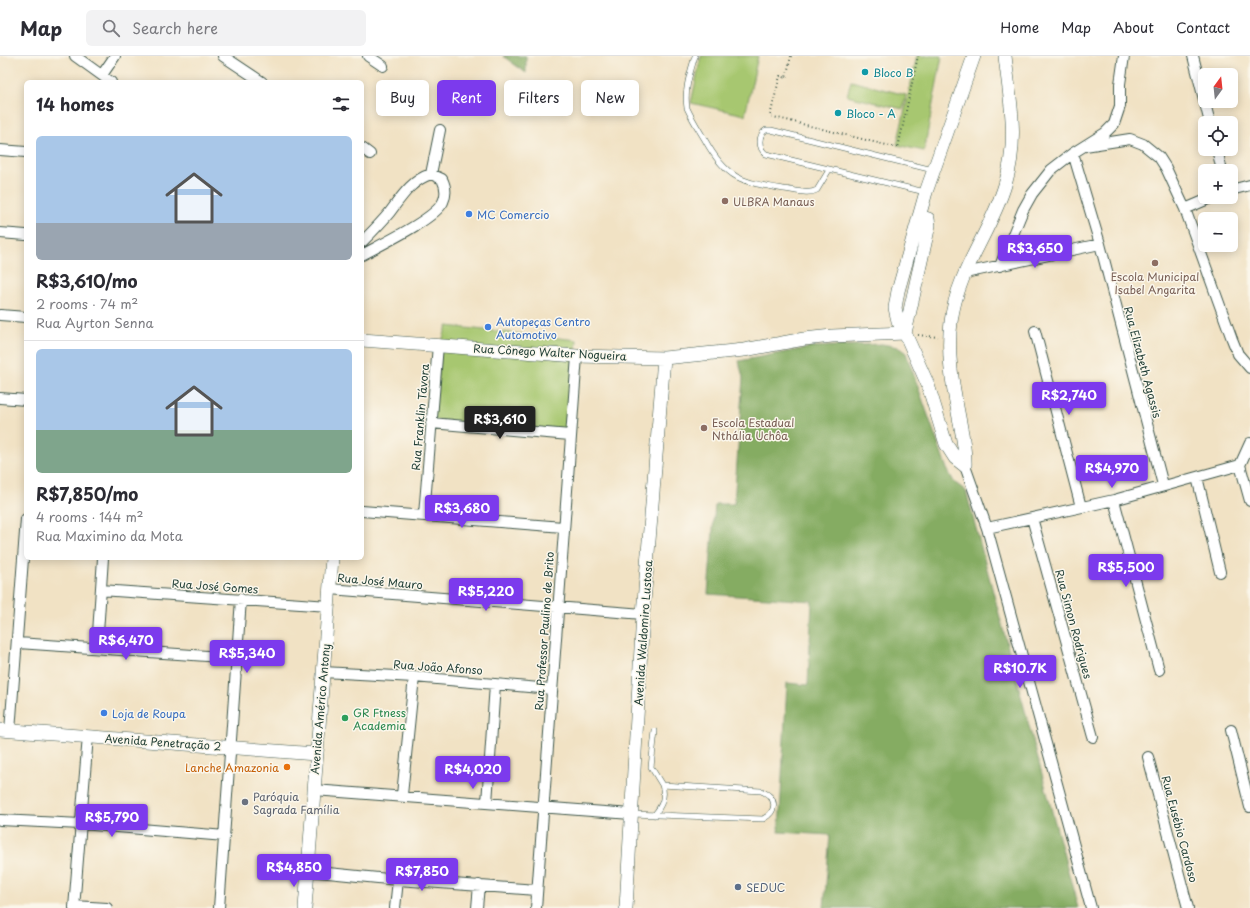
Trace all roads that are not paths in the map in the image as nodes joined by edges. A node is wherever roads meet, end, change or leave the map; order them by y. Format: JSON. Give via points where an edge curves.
{"nodes":[{"id":1,"x":75,"y":56,"type":"edge"},
{"id":2,"x":115,"y":56,"type":"edge"},
{"id":3,"x":223,"y":56,"type":"edge"},
{"id":4,"x":368,"y":56,"type":"edge"},
{"id":5,"x":695,"y":56,"type":"edge"},
{"id":6,"x":974,"y":56,"type":"edge"},
{"id":7,"x":1005,"y":56,"type":"edge"},
{"id":8,"x":1124,"y":56,"type":"edge"},
{"id":9,"x":1193,"y":56,"type":"edge"},
{"id":10,"x":383,"y":66,"type":"dead end"},
{"id":11,"x":102,"y":75,"type":"junction"},
{"id":12,"x":109,"y":80,"type":"edge"},
{"id":13,"x":259,"y":80,"type":"edge"},
{"id":14,"x":1208,"y":116,"type":"edge"},
{"id":15,"x":440,"y":130,"type":"dead end"},
{"id":16,"x":1085,"y":146,"type":"junction"},
{"id":17,"x":0,"y":150,"type":"edge"},
{"id":18,"x":24,"y":152,"type":"edge"},
{"id":19,"x":1073,"y":153,"type":"junction"},
{"id":20,"x":828,"y":170,"type":"junction"},
{"id":21,"x":932,"y":170,"type":"junction"},
{"id":22,"x":431,"y":174,"type":"junction"},
{"id":23,"x":1250,"y":185,"type":"edge"},
{"id":24,"x":1238,"y":188,"type":"edge"},
{"id":25,"x":926,"y":192,"type":"junction"},
{"id":26,"x":1198,"y":203,"type":"edge"},
{"id":27,"x":1185,"y":209,"type":"junction"},
{"id":28,"x":0,"y":234,"type":"edge"},
{"id":29,"x":24,"y":235,"type":"edge"},
{"id":30,"x":364,"y":240,"type":"edge"},
{"id":31,"x":1100,"y":244,"type":"junction"},
{"id":32,"x":364,"y":254,"type":"edge"},
{"id":33,"x":1000,"y":266,"type":"junction"},
{"id":34,"x":965,"y":273,"type":"junction"},
{"id":35,"x":0,"y":315,"type":"edge"},
{"id":36,"x":24,"y":317,"type":"edge"},
{"id":37,"x":1035,"y":331,"type":"dead end"},
{"id":38,"x":905,"y":333,"type":"junction"},
{"id":39,"x":364,"y":340,"type":"edge"},
{"id":40,"x":438,"y":345,"type":"junction"},
{"id":41,"x":577,"y":356,"type":"junction"},
{"id":42,"x":664,"y":358,"type":"junction"},
{"id":43,"x":1250,"y":368,"type":"edge"},
{"id":44,"x":0,"y":398,"type":"edge"},
{"id":45,"x":24,"y":400,"type":"edge"},
{"id":46,"x":432,"y":423,"type":"junction"},
{"id":47,"x":570,"y":435,"type":"junction"},
{"id":48,"x":1250,"y":442,"type":"edge"},
{"id":49,"x":1240,"y":465,"type":"junction"},
{"id":50,"x":965,"y":466,"type":"junction"},
{"id":51,"x":1197,"y":477,"type":"junction"},
{"id":52,"x":1248,"y":484,"type":"edge"},
{"id":53,"x":1163,"y":486,"type":"junction"},
{"id":54,"x":1114,"y":500,"type":"junction"},
{"id":55,"x":1250,"y":501,"type":"edge"},
{"id":56,"x":1081,"y":507,"type":"junction"},
{"id":57,"x":364,"y":511,"type":"edge"},
{"id":58,"x":424,"y":515,"type":"junction"},
{"id":59,"x":1032,"y":518,"type":"junction"},
{"id":60,"x":563,"y":527,"type":"junction"},
{"id":61,"x":987,"y":528,"type":"junction"},
{"id":62,"x":24,"y":550,"type":"edge"},
{"id":63,"x":103,"y":560,"type":"edge"},
{"id":64,"x":332,"y":560,"type":"edge"},
{"id":65,"x":1220,"y":572,"type":"dead end"},
{"id":66,"x":330,"y":589,"type":"junction"},
{"id":67,"x":101,"y":590,"type":"junction"},
{"id":68,"x":241,"y":599,"type":"junction"},
{"id":69,"x":329,"y":606,"type":"junction"},
{"id":70,"x":558,"y":607,"type":"junction"},
{"id":71,"x":643,"y":614,"type":"junction"},
{"id":72,"x":18,"y":643,"type":"junction"},
{"id":73,"x":97,"y":648,"type":"junction"},
{"id":74,"x":236,"y":658,"type":"junction"},
{"id":75,"x":1159,"y":670,"type":"dead end"},
{"id":76,"x":323,"y":672,"type":"junction"},
{"id":77,"x":414,"y":677,"type":"junction"},
{"id":78,"x":494,"y":684,"type":"junction"},
{"id":79,"x":552,"y":689,"type":"junction"},
{"id":80,"x":1231,"y":730,"type":"dead end"},
{"id":81,"x":5,"y":731,"type":"edge"},
{"id":82,"x":654,"y":731,"type":"dead end"},
{"id":83,"x":88,"y":736,"type":"junction"},
{"id":84,"x":1093,"y":737,"type":"dead end"},
{"id":85,"x":231,"y":747,"type":"junction"},
{"id":86,"x":316,"y":754,"type":"junction"},
{"id":87,"x":1148,"y":757,"type":"dead end"},
{"id":88,"x":662,"y":785,"type":"junction"},
{"id":89,"x":314,"y":790,"type":"junction"},
{"id":90,"x":402,"y":795,"type":"junction"},
{"id":91,"x":487,"y":803,"type":"junction"},
{"id":92,"x":544,"y":807,"type":"junction"},
{"id":93,"x":1250,"y":807,"type":"edge"},
{"id":94,"x":631,"y":814,"type":"junction"},
{"id":95,"x":654,"y":815,"type":"junction"},
{"id":96,"x":0,"y":820,"type":"edge"},
{"id":97,"x":81,"y":824,"type":"junction"},
{"id":98,"x":225,"y":836,"type":"junction"},
{"id":99,"x":308,"y":871,"type":"junction"},
{"id":100,"x":398,"y":880,"type":"junction"},
{"id":101,"x":479,"y":885,"type":"junction"},
{"id":102,"x":537,"y":890,"type":"junction"},
{"id":103,"x":74,"y":907,"type":"edge"},
{"id":104,"x":107,"y":908,"type":"edge"},
{"id":105,"x":219,"y":908,"type":"edge"},
{"id":106,"x":305,"y":908,"type":"edge"},
{"id":107,"x":395,"y":908,"type":"edge"},
{"id":108,"x":478,"y":908,"type":"edge"},
{"id":109,"x":536,"y":908,"type":"edge"},
{"id":110,"x":626,"y":908,"type":"edge"},
{"id":111,"x":1091,"y":908,"type":"edge"},
{"id":112,"x":1188,"y":908,"type":"edge"}],
"edges":[{"from":1,"to":11,"type":"street"},
{"from":2,"to":11,"type":"street"},
{"from":3,"to":13,"type":"street"},
{"from":4,"to":10,"type":"street"},
{"from":5,"to":20,"type":"lane","via":[[686,99],[687,108],[723,168],[748,182],[807,192],[817,190]]},
{"from":6,"to":21,"type":"street"},
{"from":7,"to":34,"type":"street","via":[[1014,129],[1012,156],[1005,185]]},
{"from":8,"to":16,"type":"street","via":[[1120,106],[1116,120],[1111,128]]},
{"from":9,"to":14,"type":"street"},
{"from":11,"to":12,"type":"street"},
{"from":15,"to":22,"type":"street"},
{"from":16,"to":19,"type":"street"},
{"from":16,"to":27,"type":"street","via":[[1125,139],[1143,144],[1159,157]]},
{"from":17,"to":18,"type":"street"},
{"from":19,"to":31,"type":"street","name":"Rua Elizabeth Agassis"},
{"from":19,"to":33,"type":"street","via":[[1051,170],[1032,194]]},
{"from":20,"to":21,"type":"lane","via":[[766,154],[760,147],[762,134],[766,130],[771,130]]},
{"from":20,"to":25,"type":"lane"},
{"from":21,"to":25,"type":"street"},
{"from":22,"to":30,"type":"street","via":[[412,184]]},
{"from":22,"to":32,"type":"street","via":[[442,179],[446,186],[441,206],[429,216]]},
{"from":23,"to":24,"type":"street"},
{"from":25,"to":38,"type":"street","via":[[895,308],[898,321]]},
{"from":26,"to":27,"type":"street"},
{"from":27,"to":43,"type":"street","via":[[1223,319],[1238,354]]},
{"from":28,"to":29,"type":"street"},
{"from":31,"to":33,"type":"street"},
{"from":31,"to":53,"type":"street","name":"Rua Elizabeth Agassis"},
{"from":33,"to":34,"type":"street"},
{"from":34,"to":50,"type":"street","via":[[956,297],[949,338],[951,376],[964,442]]},
{"from":35,"to":36,"type":"street"},
{"from":37,"to":56,"type":"street"},
{"from":38,"to":42,"type":"street","name":"Rua Cônego Walter Nogueira","via":[[832,336],[744,350]]},
{"from":38,"to":50,"type":"street","via":[[928,385],[946,444]]},
{"from":39,"to":40,"type":"street","name":"Rua Cônego Walter Nogueira"},
{"from":40,"to":41,"type":"street","name":"Rua Cônego Walter Nogueira"},
{"from":40,"to":46,"type":"street","name":"Rua Franklin Távora"},
{"from":41,"to":42,"type":"street","name":"Rua Cônego Walter Nogueira"},
{"from":41,"to":47,"type":"street","name":"Rua Professor Paulino de Brito"},
{"from":42,"to":71,"type":"street","name":"Avenida Waldomiro Lustosa"},
{"from":44,"to":45,"type":"street"},
{"from":46,"to":47,"type":"street"},
{"from":46,"to":58,"type":"street","name":"Rua Franklin Távora"},
{"from":47,"to":60,"type":"street","name":"Rua Professor Paulino de Brito"},
{"from":48,"to":49,"type":"street"},
{"from":49,"to":51,"type":"street"},
{"from":49,"to":52,"type":"street"},
{"from":50,"to":61,"type":"street"},
{"from":51,"to":53,"type":"street"},
{"from":51,"to":65,"type":"street"},
{"from":52,"to":55,"type":"street"},
{"from":53,"to":54,"type":"street"},
{"from":54,"to":56,"type":"street"},
{"from":54,"to":75,"type":"street"},
{"from":56,"to":59,"type":"street"},
{"from":57,"to":58,"type":"street"},
{"from":58,"to":60,"type":"street"},
{"from":59,"to":61,"type":"street"},
{"from":59,"to":84,"type":"street","name":"Rua Simon Rodrigues"},
{"from":60,"to":70,"type":"street","name":"Rua Professor Paulino de Brito"},
{"from":61,"to":111,"type":"street"},
{"from":62,"to":72,"type":"street"},
{"from":63,"to":67,"type":"street"},
{"from":64,"to":66,"type":"street","name":"Avenida Américo Antony"},
{"from":66,"to":69,"type":"street","name":"Avenida Américo Antony"},
{"from":66,"to":70,"type":"street","name":"Rua José Mauro"},
{"from":67,"to":68,"type":"street","name":"Rua José Gomes"},
{"from":67,"to":73,"type":"street"},
{"from":68,"to":69,"type":"street","name":"Rua José Gomes"},
{"from":68,"to":74,"type":"street"},
{"from":69,"to":76,"type":"street","name":"Avenida Américo Antony"},
{"from":70,"to":71,"type":"street","name":"Rua José Mauro"},
{"from":70,"to":79,"type":"street","name":"Rua Professor Paulino de Brito"},
{"from":71,"to":94,"type":"street","name":"Avenida Waldomiro Lustosa"},
{"from":72,"to":73,"type":"street"},
{"from":72,"to":81,"type":"street"},
{"from":73,"to":74,"type":"street"},
{"from":74,"to":85,"type":"street"},
{"from":76,"to":77,"type":"street","name":"Rua João Afonso"},
{"from":76,"to":86,"type":"street","name":"Avenida Américo Antony"},
{"from":77,"to":78,"type":"street","name":"Rua João Afonso"},
{"from":77,"to":90,"type":"street"},
{"from":78,"to":79,"type":"street","name":"Rua João Afonso"},
{"from":78,"to":91,"type":"street"},
{"from":79,"to":92,"type":"street","name":"Rua Professor Paulino de Brito"},
{"from":80,"to":93,"type":"street"},
{"from":81,"to":83,"type":"street","name":"Avenida Penetração 2"},
{"from":82,"to":88,"type":"lane","via":[[651,767]]},
{"from":83,"to":85,"type":"street","name":"Avenida Penetração 2"},
{"from":83,"to":97,"type":"street"},
{"from":85,"to":86,"type":"street","name":"Avenida Penetração 2"},
{"from":85,"to":98,"type":"street"},
{"from":86,"to":89,"type":"street","name":"Avenida Américo Antony"},
{"from":87,"to":112,"type":"street","name":"Rua Eusébio Cardoso"},
{"from":88,"to":95,"type":"lane","via":[[663,800],[660,809]]},
{"from":88,"to":95,"type":"lane","via":[[761,791],[769,794],[773,800],[773,808],[763,819]]},
{"from":89,"to":90,"type":"street"},
{"from":89,"to":99,"type":"street","name":"Avenida Américo Antony"},
{"from":90,"to":91,"type":"street"},
{"from":91,"to":92,"type":"street"},
{"from":92,"to":94,"type":"street"},
{"from":92,"to":102,"type":"street","name":"Rua Professor Paulino de Brito"},
{"from":94,"to":95,"type":"lane"},
{"from":94,"to":110,"type":"street","name":"Avenida Waldomiro Lustosa"},
{"from":96,"to":97,"type":"street"},
{"from":97,"to":98,"type":"street"},
{"from":97,"to":103,"type":"street"},
{"from":98,"to":105,"type":"street"},
{"from":99,"to":100,"type":"street"},
{"from":99,"to":106,"type":"street","name":"Avenida Américo Antony"},
{"from":100,"to":101,"type":"street"},
{"from":100,"to":107,"type":"street"},
{"from":101,"to":102,"type":"street"},
{"from":101,"to":108,"type":"street"},
{"from":102,"to":109,"type":"street","name":"Rua Professor Paulino de Brito"},
{"from":103,"to":104,"type":"street"}]}
